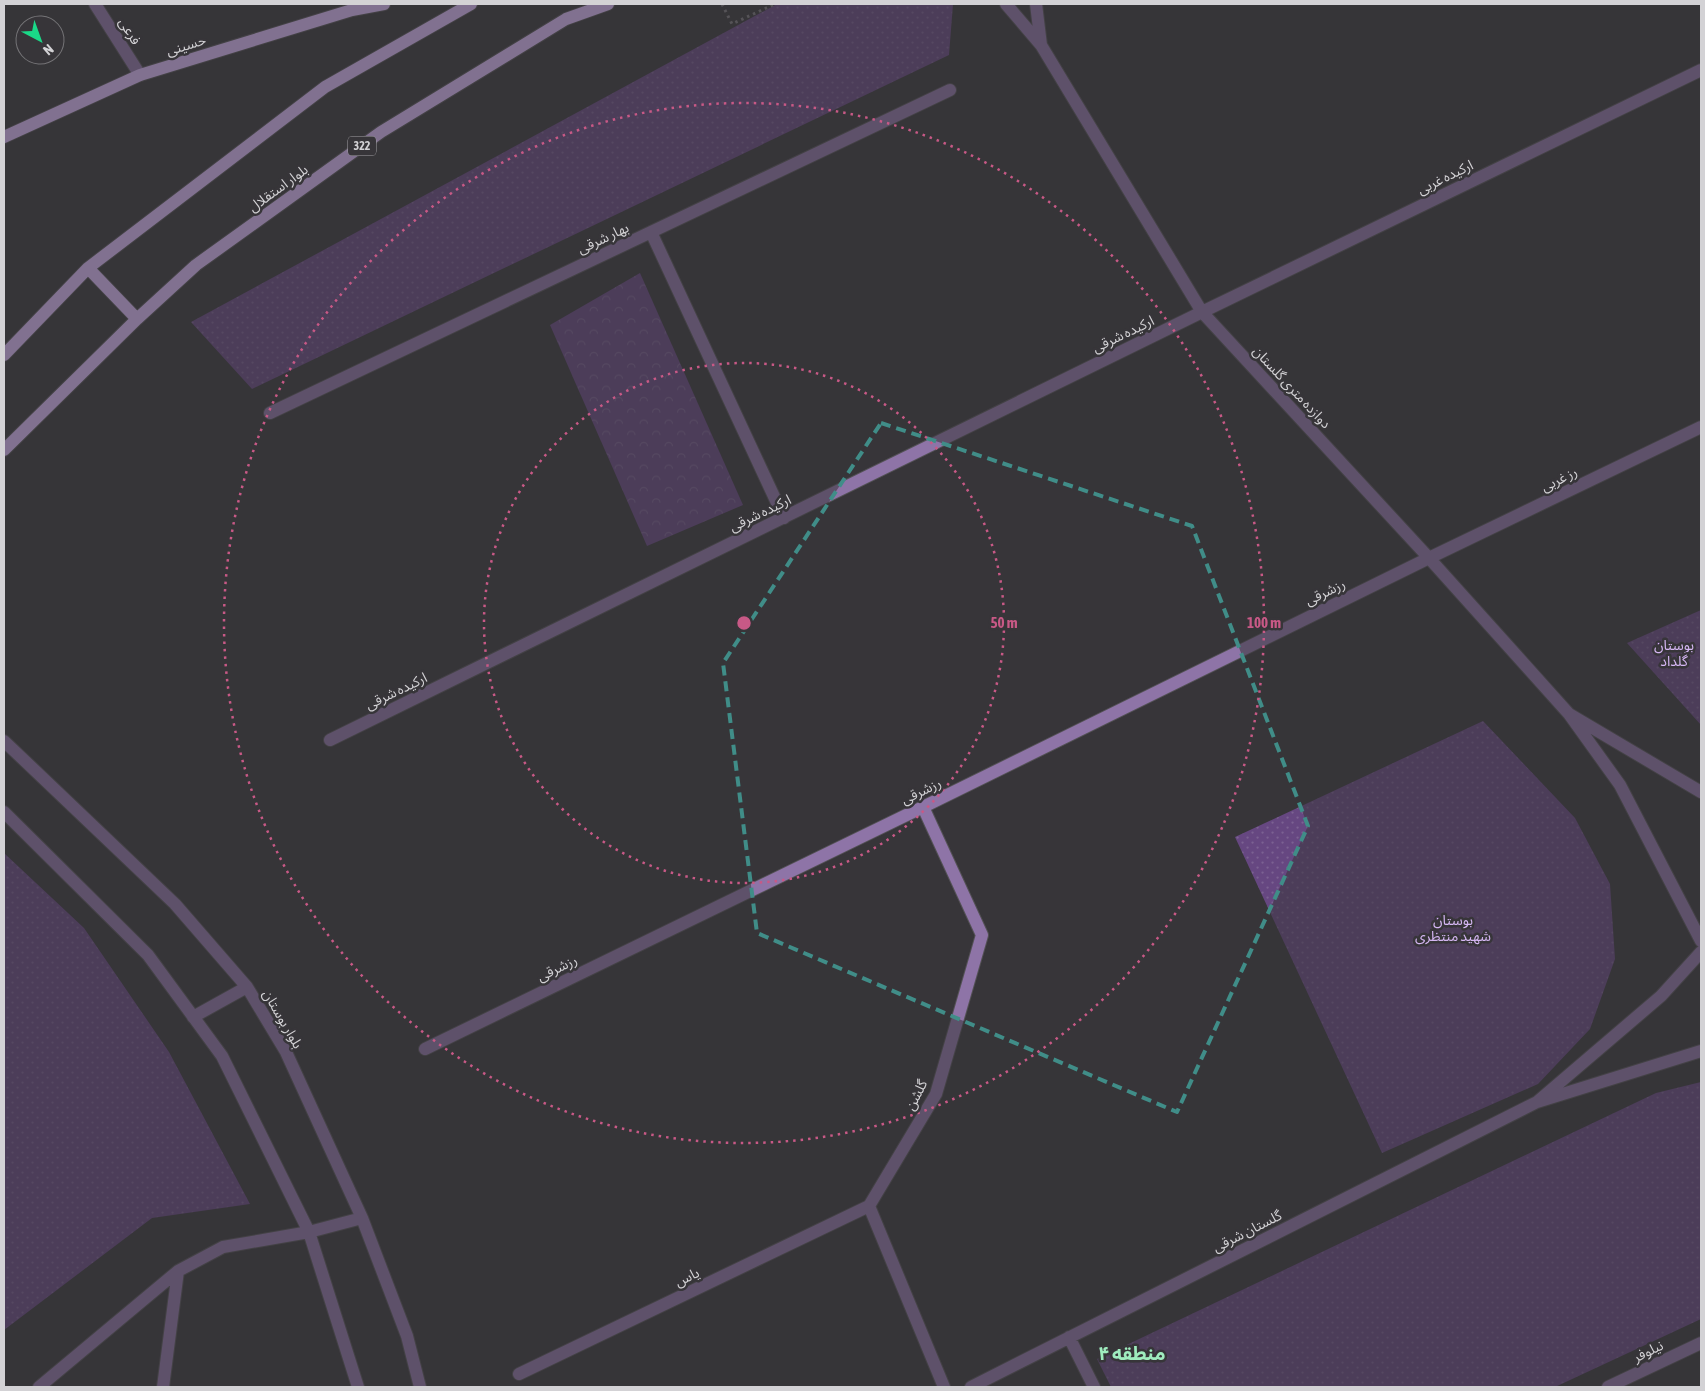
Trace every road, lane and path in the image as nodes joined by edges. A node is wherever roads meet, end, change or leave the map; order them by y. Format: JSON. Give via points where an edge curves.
{"nodes":[{"id":1,"x":95,"y":4,"type":"edge"},
{"id":2,"x":384,"y":4,"type":"edge"},
{"id":3,"x":471,"y":4,"type":"edge"},
{"id":4,"x":608,"y":4,"type":"edge"},
{"id":5,"x":722,"y":4,"type":"edge"},
{"id":6,"x":775,"y":4,"type":"edge"},
{"id":7,"x":1006,"y":4,"type":"edge"},
{"id":8,"x":1036,"y":4,"type":"edge"},
{"id":9,"x":1041,"y":45,"type":"junction"},
{"id":10,"x":1701,"y":70,"type":"edge"},
{"id":11,"x":140,"y":75,"type":"junction"},
{"id":12,"x":950,"y":90,"type":"dead end"},
{"id":13,"x":4,"y":137,"type":"edge"},
{"id":14,"x":650,"y":232,"type":"junction"},
{"id":15,"x":88,"y":268,"type":"junction"},
{"id":16,"x":1202,"y":312,"type":"junction"},
{"id":17,"x":137,"y":319,"type":"junction"},
{"id":18,"x":4,"y":355,"type":"edge"},
{"id":19,"x":270,"y":414,"type":"dead end"},
{"id":20,"x":1701,"y":427,"type":"edge"},
{"id":21,"x":4,"y":450,"type":"edge"},
{"id":22,"x":784,"y":518,"type":"junction"},
{"id":23,"x":1430,"y":558,"type":"junction"},
{"id":24,"x":1569,"y":714,"type":"junction"},
{"id":25,"x":330,"y":740,"type":"dead end"},
{"id":26,"x":4,"y":741,"type":"edge"},
{"id":27,"x":1701,"y":792,"type":"edge"},
{"id":28,"x":923,"y":807,"type":"junction"},
{"id":29,"x":4,"y":812,"type":"edge"},
{"id":30,"x":1701,"y":942,"type":"edge"},
{"id":31,"x":1701,"y":952,"type":"edge"},
{"id":32,"x":247,"y":987,"type":"junction"},
{"id":33,"x":193,"y":1017,"type":"junction"},
{"id":34,"x":425,"y":1049,"type":"dead end"},
{"id":35,"x":1701,"y":1051,"type":"edge"},
{"id":36,"x":1537,"y":1102,"type":"junction"},
{"id":37,"x":869,"y":1206,"type":"junction"},
{"id":38,"x":362,"y":1218,"type":"junction"},
{"id":39,"x":309,"y":1232,"type":"junction"},
{"id":40,"x":178,"y":1271,"type":"junction"},
{"id":41,"x":1069,"y":1337,"type":"junction"},
{"id":42,"x":1701,"y":1342,"type":"edge"},
{"id":43,"x":518,"y":1374,"type":"dead end"},
{"id":44,"x":39,"y":1387,"type":"edge"},
{"id":45,"x":163,"y":1387,"type":"edge"},
{"id":46,"x":358,"y":1387,"type":"edge"},
{"id":47,"x":420,"y":1387,"type":"edge"},
{"id":48,"x":944,"y":1387,"type":"edge"},
{"id":49,"x":971,"y":1387,"type":"edge"},
{"id":50,"x":1094,"y":1387,"type":"edge"},
{"id":51,"x":1608,"y":1387,"type":"edge"}],
"edges":[{"from":1,"to":11,"type":"street","name":"فرعی"},
{"from":2,"to":11,"type":"main road","name":"حسینی","via":[[352,10]]},
{"from":3,"to":15,"type":"main road","via":[[326,87]]},
{"from":4,"to":17,"type":"main road","name":"بلوار استقلال","number":"322","via":[[566,19],[381,132],[196,265]]},
{"from":5,"to":6,"type":"path","via":[[732,24]]},
{"from":7,"to":9,"type":"street"},
{"from":8,"to":9,"type":"street"},
{"from":9,"to":16,"type":"street","name":"دوازده متری گلستان"},
{"from":10,"to":16,"type":"street","name":"ارکیده غربی"},
{"from":11,"to":13,"type":"main road","name":"حسینی"},
{"from":12,"to":14,"type":"street","name":"بهار شرقی"},
{"from":14,"to":19,"type":"street","name":"بهار شرقی"},
{"from":14,"to":22,"type":"street"},
{"from":15,"to":17,"type":"main road"},
{"from":15,"to":18,"type":"main road"},
{"from":16,"to":22,"type":"street","name":"ارکیده شرقی"},
{"from":16,"to":23,"type":"street","name":"دوازده متری گلستان"},
{"from":17,"to":21,"type":"main road","name":"بلوار استقلال","number":"322"},
{"from":20,"to":23,"type":"street","name":"رز غربی"},
{"from":22,"to":25,"type":"street","name":"ارکیده شرقی"},
{"from":23,"to":24,"type":"street","name":"دوازده متری گلستان"},
{"from":23,"to":28,"type":"street","name":"رزشرقی"},
{"from":24,"to":27,"type":"street"},
{"from":24,"to":30,"type":"street","via":[[1620,785]]},
{"from":26,"to":32,"type":"street","name":"بلوار بوستان","via":[[175,904]]},
{"from":28,"to":34,"type":"street","name":"رزشرقی"},
{"from":28,"to":37,"type":"street","name":"گلشن","via":[[982,935],[936,1094]]},
{"from":29,"to":33,"type":"street","via":[[148,956]]},
{"from":31,"to":36,"type":"street","via":[[1661,996]]},
{"from":32,"to":33,"type":"street"},
{"from":32,"to":38,"type":"street","name":"بلوار بوستان","via":[[286,1052]]},
{"from":33,"to":39,"type":"street","via":[[222,1056]]},
{"from":35,"to":36,"type":"street"},
{"from":36,"to":41,"type":"street","name":"گلستان شرقی"},
{"from":37,"to":43,"type":"street","name":"یاس"},
{"from":37,"to":48,"type":"street"},
{"from":38,"to":39,"type":"street"},
{"from":38,"to":47,"type":"street","name":"بلوار بوستان","via":[[407,1336]]},
{"from":39,"to":40,"type":"street","via":[[223,1246]]},
{"from":39,"to":46,"type":"street"},
{"from":40,"to":44,"type":"street"},
{"from":40,"to":45,"type":"street"},
{"from":41,"to":49,"type":"street","name":"گلستان شرقی"},
{"from":41,"to":50,"type":"street"},
{"from":42,"to":51,"type":"street","name":"نیلوفر"}]}
